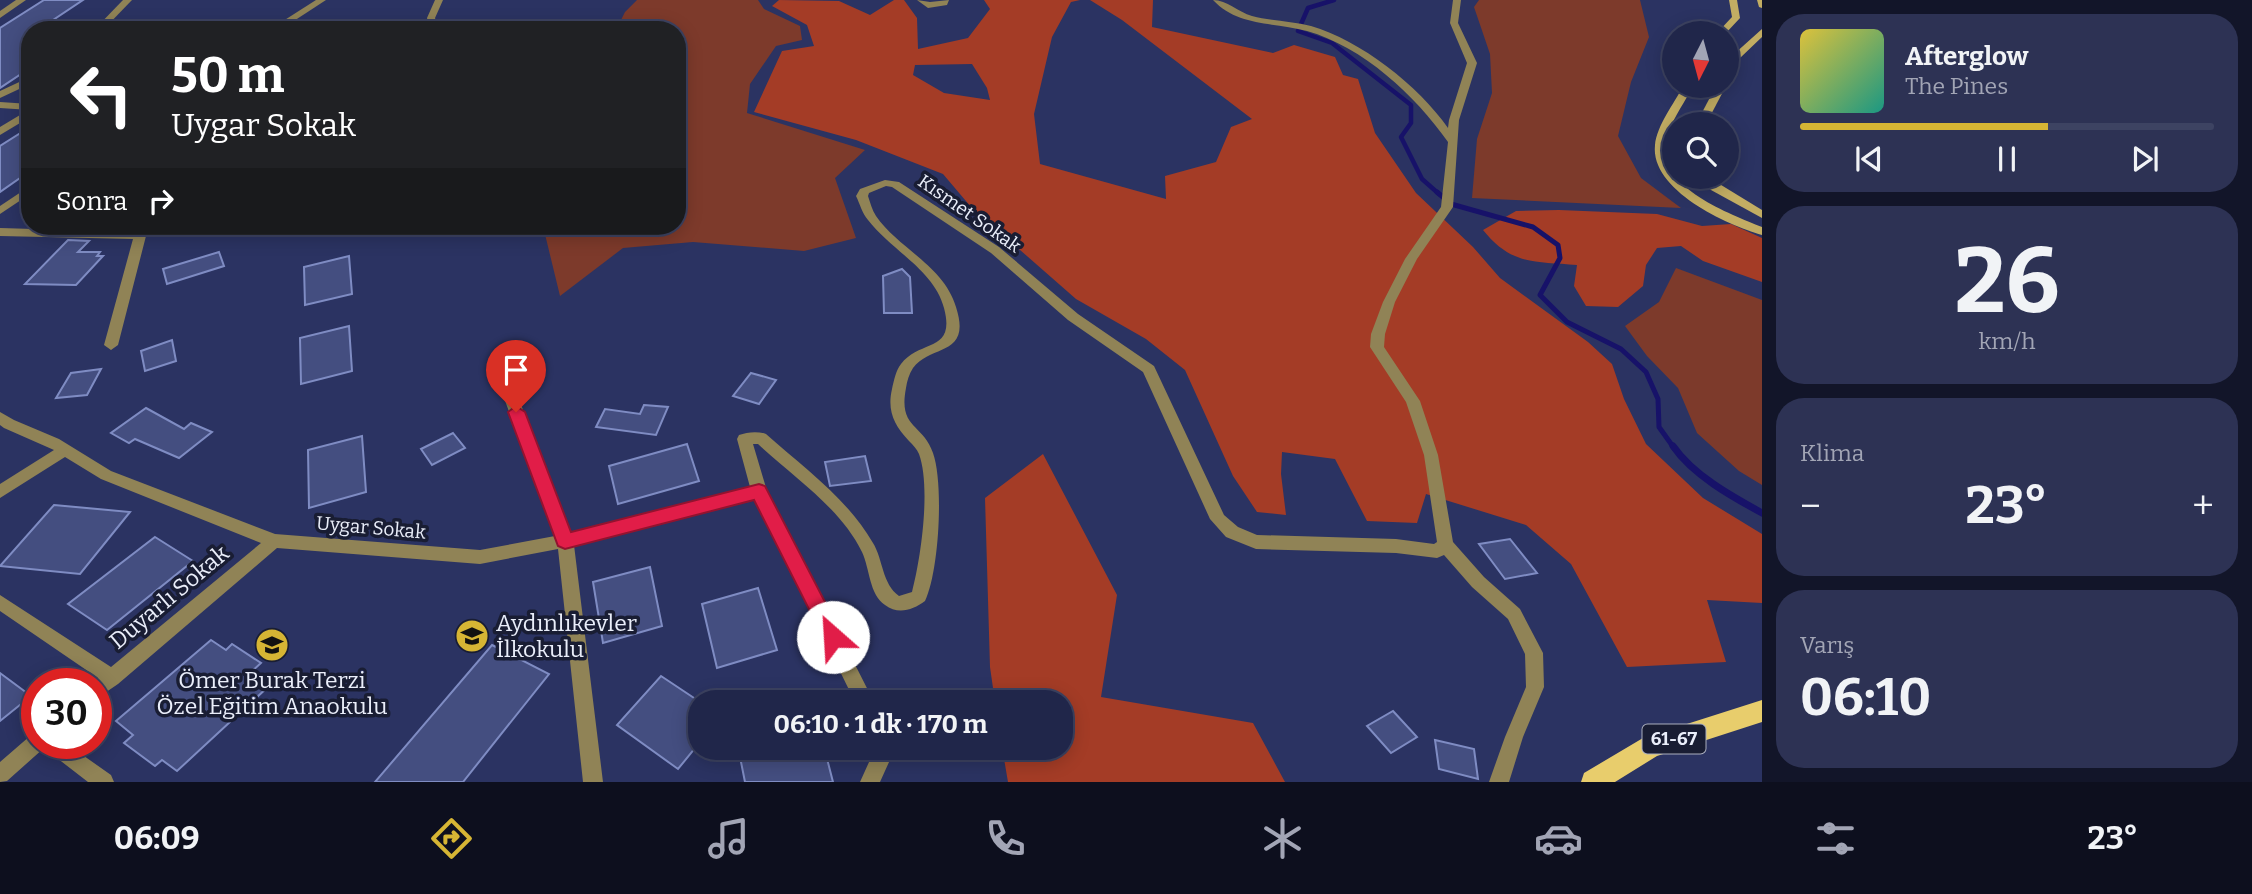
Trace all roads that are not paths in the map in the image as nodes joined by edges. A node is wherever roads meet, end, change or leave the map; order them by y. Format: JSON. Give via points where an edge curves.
{"nodes":[{"id":1,"x":22,"y":0,"type":"edge"},
{"id":2,"x":128,"y":0,"type":"edge"},
{"id":3,"x":322,"y":0,"type":"edge"},
{"id":4,"x":439,"y":0,"type":"edge"},
{"id":5,"x":945,"y":0,"type":"edge"},
{"id":6,"x":1217,"y":0,"type":"edge"},
{"id":7,"x":1457,"y":0,"type":"edge"},
{"id":8,"x":1733,"y":0,"type":"edge"},
{"id":9,"x":925,"y":3,"type":"edge"},
{"id":10,"x":0,"y":15,"type":"edge"},
{"id":11,"x":107,"y":21,"type":"edge"},
{"id":12,"x":288,"y":21,"type":"edge"},
{"id":13,"x":431,"y":21,"type":"edge"},
{"id":14,"x":1734,"y":21,"type":"edge"},
{"id":15,"x":1762,"y":32,"type":"edge"},
{"id":16,"x":1740,"y":53,"type":"edge"},
{"id":17,"x":21,"y":84,"type":"edge"},
{"id":18,"x":0,"y":95,"type":"edge"},
{"id":19,"x":1682,"y":98,"type":"edge"},
{"id":20,"x":0,"y":105,"type":"edge"},
{"id":21,"x":21,"y":108,"type":"edge"},
{"id":22,"x":21,"y":117,"type":"edge"},
{"id":23,"x":0,"y":132,"type":"edge"},
{"id":24,"x":1453,"y":142,"type":"junction"},
{"id":25,"x":1717,"y":189,"type":"edge"},
{"id":26,"x":21,"y":196,"type":"edge"},
{"id":27,"x":0,"y":211,"type":"edge"},
{"id":28,"x":1762,"y":215,"type":"edge"},
{"id":29,"x":1762,"y":231,"type":"edge"},
{"id":30,"x":0,"y":232,"type":"edge"},
{"id":31,"x":21,"y":232,"type":"edge"},
{"id":32,"x":141,"y":235,"type":"edge"},
{"id":33,"x":111,"y":345,"type":"dead end"},
{"id":34,"x":497,"y":360,"type":"dead end"},
{"id":35,"x":0,"y":417,"type":"edge"},
{"id":36,"x":65,"y":450,"type":"junction"},
{"id":37,"x":759,"y":491,"type":"junction"},
{"id":38,"x":0,"y":492,"type":"edge"},
{"id":39,"x":274,"y":541,"type":"junction"},
{"id":40,"x":565,"y":541,"type":"junction"},
{"id":41,"x":1445,"y":545,"type":"junction"},
{"id":42,"x":0,"y":602,"type":"edge"},
{"id":43,"x":97,"y":668,"type":"edge"},
{"id":44,"x":112,"y":678,"type":"edge"},
{"id":45,"x":859,"y":690,"type":"edge"},
{"id":46,"x":1762,"y":711,"type":"edge"},
{"id":47,"x":21,"y":756,"type":"edge"},
{"id":48,"x":73,"y":759,"type":"edge"},
{"id":49,"x":879,"y":760,"type":"edge"},
{"id":50,"x":0,"y":774,"type":"edge"},
{"id":51,"x":104,"y":782,"type":"edge"},
{"id":52,"x":593,"y":782,"type":"edge"},
{"id":53,"x":870,"y":782,"type":"edge"},
{"id":54,"x":1499,"y":782,"type":"edge"},
{"id":55,"x":1593,"y":782,"type":"edge"}],
"edges":[{"from":1,"to":10,"type":"street"},
{"from":2,"to":11,"type":"street"},
{"from":3,"to":12,"type":"street"},
{"from":4,"to":13,"type":"street"},
{"from":5,"to":9,"type":"street"},
{"from":6,"to":24,"type":"street","via":[[1244,18],[1300,27],[1356,49],[1429,109]]},
{"from":7,"to":24,"type":"street","via":[[1454,23],[1472,62],[1454,120]]},
{"from":8,"to":14,"type":"main road"},
{"from":15,"to":16,"type":"main road"},
{"from":17,"to":18,"type":"street"},
{"from":19,"to":29,"type":"main road","via":[[1660,145],[1661,162],[1674,182],[1693,197]]},
{"from":20,"to":21,"type":"street"},
{"from":22,"to":23,"type":"street"},
{"from":24,"to":41,"type":"street","via":[[1448,201],[1389,302],[1377,347],[1413,401],[1432,455]]},
{"from":25,"to":28,"type":"main road"},
{"from":26,"to":27,"type":"street"},
{"from":30,"to":31,"type":"street"},
{"from":32,"to":33,"type":"street"},
{"from":34,"to":40,"type":"street"},
{"from":35,"to":36,"type":"street","name":"Uygar Sokak"},
{"from":36,"to":38,"type":"street"},
{"from":36,"to":39,"type":"street","name":"Uygar Sokak","via":[[106,475]]},
{"from":37,"to":40,"type":"street","name":"Uygar Sokak"},
{"from":37,"to":41,"type":"street","name":"Kısmet Sokak","via":[[744,439],[761,438],[847,519],[869,550],[886,595],[905,603],[919,596],[928,546],[929,474],[925,451],[897,417],[896,404],[901,374],[920,355],[949,342],[954,320],[944,292],[872,219],[862,196],[874,186],[895,184],[995,250],[1073,317],[1149,369],[1218,519],[1232,532],[1256,542],[1437,551]]},
{"from":37,"to":45,"type":"street"},
{"from":39,"to":40,"type":"street","name":"Uygar Sokak","via":[[480,557]]},
{"from":39,"to":44,"type":"street","name":"Duyarlı Sokak"},
{"from":40,"to":52,"type":"street"},
{"from":41,"to":54,"type":"street","via":[[1514,614],[1534,653],[1535,687]]},
{"from":42,"to":43,"type":"street"},
{"from":46,"to":55,"type":"main road","number":"61-67","via":[[1651,746]]},
{"from":47,"to":50,"type":"street"},
{"from":48,"to":51,"type":"street"},
{"from":49,"to":53,"type":"street"}]}
